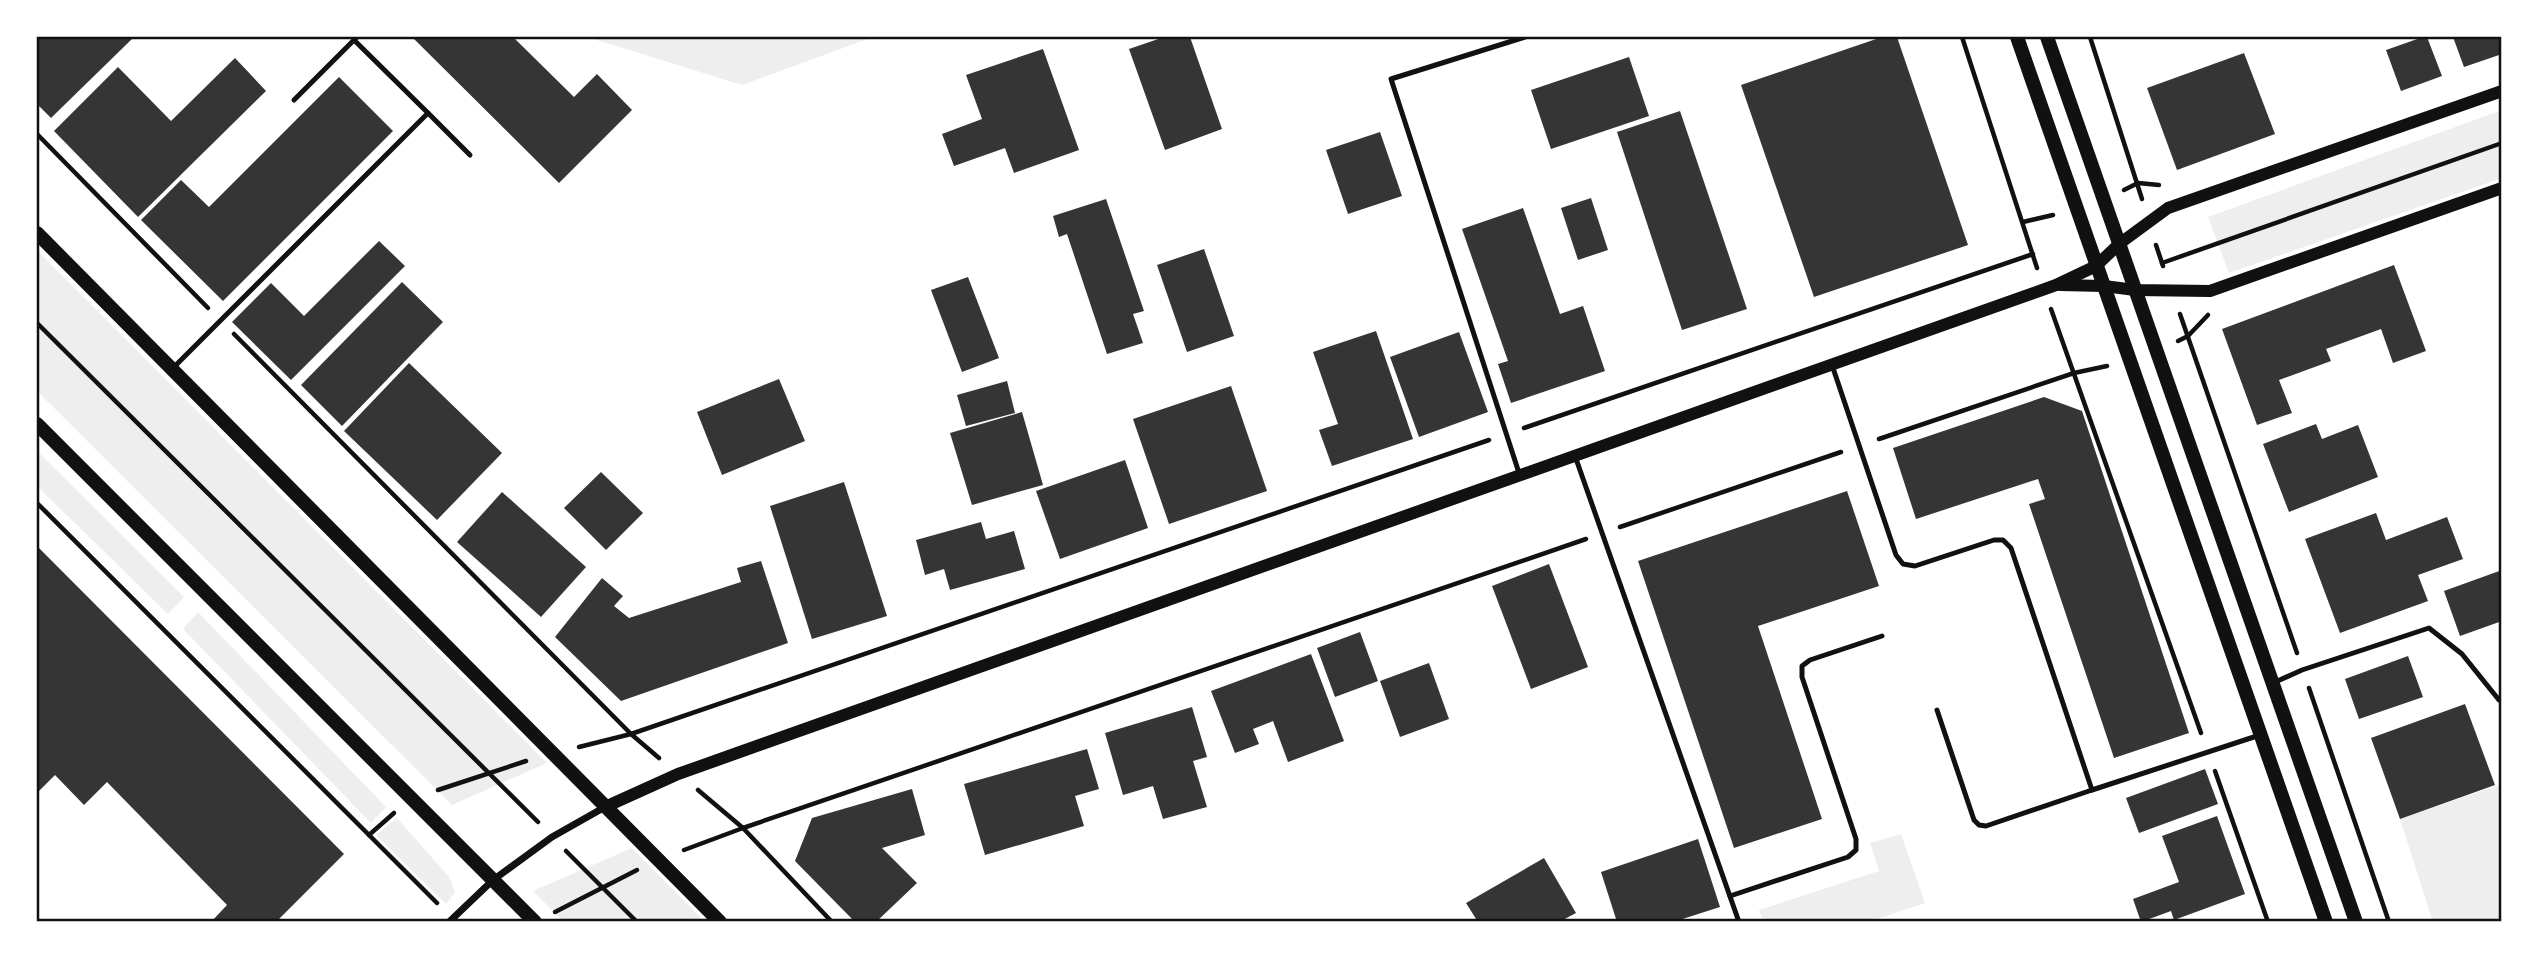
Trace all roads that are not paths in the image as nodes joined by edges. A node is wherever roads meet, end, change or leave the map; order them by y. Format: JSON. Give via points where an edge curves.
{"nodes":[{"id":1,"x":1525,"y":37,"type":"edge"},
{"id":2,"x":2017,"y":37,"type":"edge"},
{"id":3,"x":2047,"y":37,"type":"edge"},
{"id":4,"x":355,"y":38,"type":"edge"},
{"id":5,"x":2502,"y":91,"type":"edge"},
{"id":6,"x":294,"y":100,"type":"dead end"},
{"id":7,"x":428,"y":113,"type":"junction"},
{"id":8,"x":470,"y":155,"type":"dead end"},
{"id":9,"x":2502,"y":188,"type":"edge"},
{"id":10,"x":37,"y":233,"type":"edge"},
{"id":11,"x":2119,"y":244,"type":"junction"},
{"id":12,"x":2096,"y":265,"type":"junction"},
{"id":13,"x":2104,"y":286,"type":"junction"},
{"id":14,"x":2050,"y":287,"type":"junction"},
{"id":15,"x":2135,"y":290,"type":"junction"},
{"id":16,"x":1832,"y":364,"type":"junction"},
{"id":17,"x":172,"y":370,"type":"junction"},
{"id":18,"x":37,"y":424,"type":"edge"},
{"id":19,"x":1575,"y":456,"type":"junction"},
{"id":20,"x":1520,"y":475,"type":"junction"},
{"id":21,"x":1882,"y":636,"type":"dead end"},
{"id":22,"x":2273,"y":683,"type":"junction"},
{"id":23,"x":2502,"y":699,"type":"edge"},
{"id":24,"x":1937,"y":710,"type":"dead end"},
{"id":25,"x":2260,"y":735,"type":"junction"},
{"id":26,"x":2092,"y":790,"type":"junction"},
{"id":27,"x":605,"y":807,"type":"junction"},
{"id":28,"x":493,"y":880,"type":"junction"},
{"id":29,"x":1730,"y":896,"type":"junction"},
{"id":30,"x":451,"y":921,"type":"edge"},
{"id":31,"x":535,"y":922,"type":"edge"},
{"id":32,"x":720,"y":922,"type":"edge"},
{"id":33,"x":1739,"y":922,"type":"edge"},
{"id":34,"x":2326,"y":922,"type":"edge"},
{"id":35,"x":2356,"y":922,"type":"edge"}],
"edges":[{"from":1,"to":20,"type":"lane","via":[[1391,79]]},
{"from":2,"to":12,"type":"main road"},
{"from":3,"to":11,"type":"main road"},
{"from":4,"to":6,"type":"lane"},
{"from":4,"to":7,"type":"lane"},
{"from":5,"to":11,"type":"street","via":[[2168,208]]},
{"from":7,"to":8,"type":"lane"},
{"from":7,"to":17,"type":"lane"},
{"from":9,"to":15,"type":"street","via":[[2210,290]]},
{"from":10,"to":17,"type":"main road"},
{"from":11,"to":12,"type":"street"},
{"from":11,"to":15,"type":"main road"},
{"from":12,"to":13,"type":"main road"},
{"from":12,"to":14,"type":"street"},
{"from":13,"to":14,"type":"street"},
{"from":13,"to":15,"type":"street"},
{"from":13,"to":25,"type":"main road"},
{"from":14,"to":16,"type":"street"},
{"from":15,"to":22,"type":"main road"},
{"from":16,"to":19,"type":"street"},
{"from":16,"to":26,"type":"lane","via":[[1896,555],[1903,564],[1914,566],[1994,540],[2003,540],[2011,548]]},
{"from":17,"to":27,"type":"main road"},
{"from":18,"to":28,"type":"main road"},
{"from":19,"to":20,"type":"street"},
{"from":19,"to":29,"type":"lane"},
{"from":20,"to":27,"type":"street","via":[[678,774]]},
{"from":21,"to":29,"type":"lane","via":[[1802,666],[1856,850],[1848,857]]},
{"from":22,"to":23,"type":"lane","via":[[2429,628],[2462,654]]},
{"from":22,"to":35,"type":"main road"},
{"from":24,"to":26,"type":"lane","via":[[1979,825]]},
{"from":25,"to":26,"type":"lane"},
{"from":25,"to":34,"type":"main road"},
{"from":27,"to":28,"type":"street","via":[[552,837]]},
{"from":27,"to":32,"type":"main road"},
{"from":28,"to":30,"type":"street"},
{"from":28,"to":31,"type":"main road"},
{"from":29,"to":33,"type":"lane"}]}
